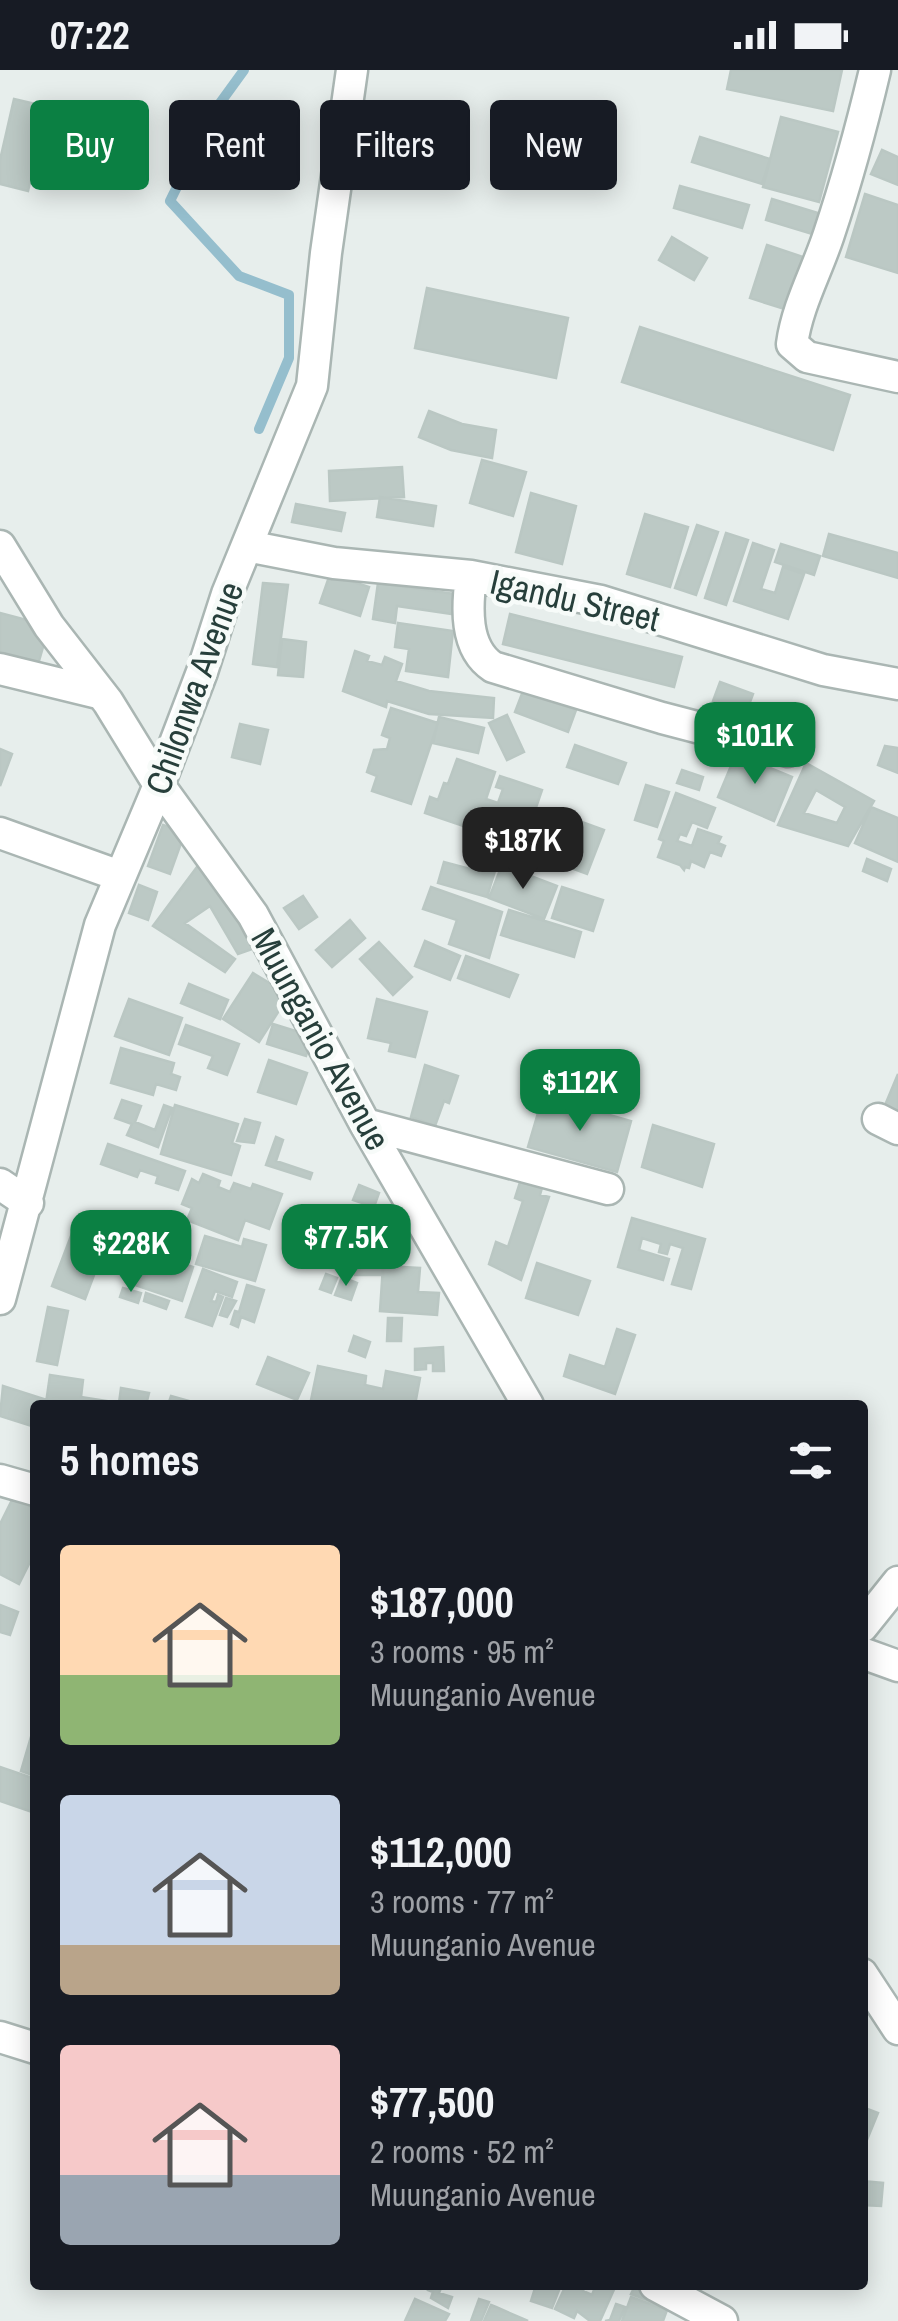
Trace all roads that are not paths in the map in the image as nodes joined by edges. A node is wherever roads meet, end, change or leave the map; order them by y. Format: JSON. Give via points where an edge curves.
{"nodes":[{"id":1,"x":352,"y":70,"type":"edge"},
{"id":2,"x":875,"y":70,"type":"edge"},
{"id":3,"x":898,"y":378,"type":"edge"},
{"id":4,"x":0,"y":546,"type":"edge"},
{"id":5,"x":247,"y":546,"type":"junction"},
{"id":6,"x":472,"y":576,"type":"junction"},
{"id":7,"x":0,"y":669,"type":"edge"},
{"id":8,"x":898,"y":684,"type":"edge"},
{"id":9,"x":102,"y":694,"type":"junction"},
{"id":10,"x":788,"y":751,"type":"dead end"},
{"id":11,"x":159,"y":785,"type":"junction"},
{"id":12,"x":0,"y":833,"type":"edge"},
{"id":13,"x":120,"y":876,"type":"junction"},
{"id":14,"x":365,"y":1124,"type":"junction"},
{"id":15,"x":0,"y":1184,"type":"edge"},
{"id":16,"x":608,"y":1189,"type":"dead end"},
{"id":17,"x":28,"y":1203,"type":"junction"},
{"id":18,"x":0,"y":1299,"type":"edge"},
{"id":19,"x":525,"y":1400,"type":"edge"},
{"id":20,"x":0,"y":1480,"type":"edge"},
{"id":21,"x":30,"y":1489,"type":"edge"},
{"id":22,"x":898,"y":1582,"type":"edge"},
{"id":23,"x":868,"y":1620,"type":"edge"},
{"id":24,"x":868,"y":1655,"type":"edge"},
{"id":25,"x":898,"y":1666,"type":"edge"},
{"id":26,"x":868,"y":1983,"type":"edge"},
{"id":27,"x":898,"y":2029,"type":"edge"},
{"id":28,"x":0,"y":2036,"type":"edge"},
{"id":29,"x":30,"y":2046,"type":"edge"},
{"id":30,"x":664,"y":2290,"type":"edge"},
{"id":31,"x":722,"y":2321,"type":"edge"}],
"edges":[{"from":1,"to":5,"type":"street","name":"Chilonwa Avenue","via":[[312,386]]},
{"from":2,"to":3,"type":"street","via":[[792,344],[807,357]]},
{"from":4,"to":9,"type":"street","name":"Muunganio Avenue","via":[[49,626]]},
{"from":5,"to":6,"type":"street","name":"Igandu Street","via":[[334,563]]},
{"from":5,"to":11,"type":"street","name":"Chilonwa Avenue"},
{"from":6,"to":8,"type":"street","name":"Igandu Street","via":[[601,601],[822,670]]},
{"from":6,"to":10,"type":"street","via":[[470,627],[479,654],[493,666]]},
{"from":7,"to":9,"type":"street"},
{"from":9,"to":11,"type":"street","name":"Muunganio Avenue"},
{"from":11,"to":13,"type":"street","name":"Chilonwa Avenue"},
{"from":11,"to":14,"type":"street","name":"Muunganio Avenue","via":[[253,915]]},
{"from":12,"to":13,"type":"street"},
{"from":13,"to":17,"type":"street","name":"Chilonwa Avenue","via":[[88,964]]},
{"from":14,"to":16,"type":"street"},
{"from":14,"to":19,"type":"street","name":"Muunganio Avenue"},
{"from":15,"to":17,"type":"street"},
{"from":17,"to":18,"type":"street","name":"Chilonwa Avenue"},
{"from":20,"to":21,"type":"street"},
{"from":22,"to":23,"type":"street"},
{"from":24,"to":25,"type":"street"},
{"from":26,"to":27,"type":"street"},
{"from":28,"to":29,"type":"street"},
{"from":30,"to":31,"type":"street"}]}
